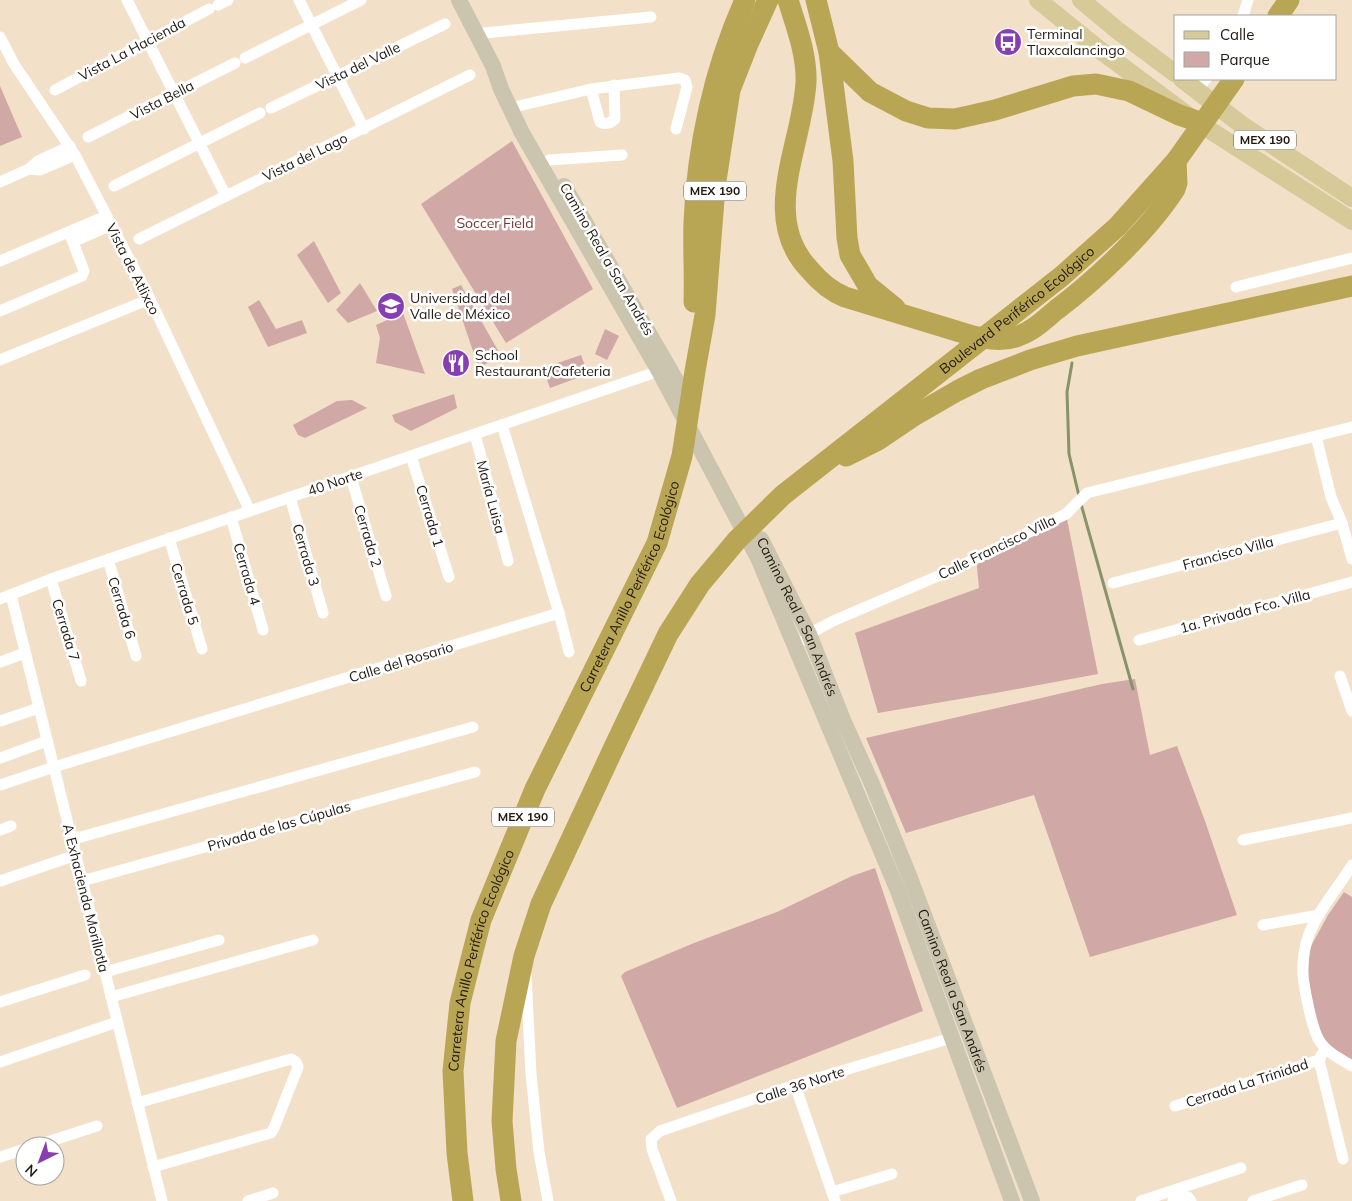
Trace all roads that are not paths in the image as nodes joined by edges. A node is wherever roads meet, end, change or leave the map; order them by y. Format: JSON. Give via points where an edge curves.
{"nodes":[{"id":1,"x":127,"y":0,"type":"edge"},
{"id":2,"x":300,"y":0,"type":"edge"},
{"id":3,"x":361,"y":0,"type":"edge"},
{"id":4,"x":459,"y":0,"type":"edge"},
{"id":5,"x":745,"y":0,"type":"edge"},
{"id":6,"x":788,"y":0,"type":"edge"},
{"id":7,"x":816,"y":0,"type":"edge"},
{"id":8,"x":1038,"y":0,"type":"edge"},
{"id":9,"x":1082,"y":0,"type":"edge"},
{"id":10,"x":1248,"y":0,"type":"edge"},
{"id":11,"x":1289,"y":0,"type":"edge"},
{"id":12,"x":768,"y":1,"type":"edge"},
{"id":13,"x":218,"y":5,"type":"edge"},
{"id":14,"x":1243,"y":15,"type":"edge"},
{"id":15,"x":1279,"y":15,"type":"edge"},
{"id":16,"x":652,"y":17,"type":"dead end"},
{"id":17,"x":445,"y":24,"type":"dead end"},
{"id":18,"x":312,"y":25,"type":"junction"},
{"id":19,"x":1117,"y":30,"type":"junction"},
{"id":20,"x":476,"y":32,"type":"junction"},
{"id":21,"x":0,"y":37,"type":"edge"},
{"id":22,"x":148,"y":41,"type":"junction"},
{"id":23,"x":1100,"y":50,"type":"junction"},
{"id":24,"x":829,"y":52,"type":"junction"},
{"id":25,"x":1174,"y":73,"type":"edge"},
{"id":26,"x":338,"y":76,"type":"junction"},
{"id":27,"x":470,"y":76,"type":"dead end"},
{"id":28,"x":1185,"y":80,"type":"edge"},
{"id":29,"x":1233,"y":80,"type":"edge"},
{"id":30,"x":614,"y":85,"type":"junction"},
{"id":31,"x":1202,"y":85,"type":"edge"},
{"id":32,"x":591,"y":89,"type":"junction"},
{"id":33,"x":55,"y":90,"type":"dead end"},
{"id":34,"x":174,"y":94,"type":"junction"},
{"id":35,"x":516,"y":107,"type":"junction"},
{"id":36,"x":271,"y":108,"type":"dead end"},
{"id":37,"x":260,"y":113,"type":"dead end"},
{"id":38,"x":364,"y":129,"type":"junction"},
{"id":39,"x":676,"y":129,"type":"dead end"},
{"id":40,"x":1192,"y":130,"type":"junction"},
{"id":41,"x":88,"y":137,"type":"dead end"},
{"id":42,"x":199,"y":144,"type":"junction"},
{"id":43,"x":72,"y":151,"type":"junction"},
{"id":44,"x":622,"y":155,"type":"dead end"},
{"id":45,"x":548,"y":160,"type":"junction"},
{"id":46,"x":1176,"y":161,"type":"junction"},
{"id":47,"x":0,"y":182,"type":"edge"},
{"id":48,"x":114,"y":186,"type":"dead end"},
{"id":49,"x":226,"y":196,"type":"junction"},
{"id":50,"x":1352,"y":198,"type":"edge"},
{"id":51,"x":109,"y":221,"type":"junction"},
{"id":52,"x":1352,"y":221,"type":"edge"},
{"id":53,"x":71,"y":237,"type":"junction"},
{"id":54,"x":140,"y":239,"type":"dead end"},
{"id":55,"x":1352,"y":258,"type":"edge"},
{"id":56,"x":0,"y":261,"type":"edge"},
{"id":57,"x":1352,"y":286,"type":"edge"},
{"id":58,"x":1236,"y":287,"type":"dead end"},
{"id":59,"x":150,"y":300,"type":"junction"},
{"id":60,"x":0,"y":311,"type":"edge"},
{"id":61,"x":901,"y":313,"type":"junction"},
{"id":62,"x":0,"y":360,"type":"edge"},
{"id":63,"x":665,"y":369,"type":"junction"},
{"id":64,"x":694,"y":380,"type":"junction"},
{"id":65,"x":502,"y":425,"type":"junction"},
{"id":66,"x":1352,"y":427,"type":"edge"},
{"id":67,"x":475,"y":434,"type":"junction"},
{"id":68,"x":1316,"y":436,"type":"junction"},
{"id":69,"x":411,"y":456,"type":"junction"},
{"id":70,"x":824,"y":462,"type":"junction"},
{"id":71,"x":351,"y":476,"type":"junction"},
{"id":72,"x":290,"y":497,"type":"junction"},
{"id":73,"x":250,"y":511,"type":"junction"},
{"id":74,"x":231,"y":517,"type":"junction"},
{"id":75,"x":1342,"y":524,"type":"junction"},
{"id":76,"x":169,"y":538,"type":"junction"},
{"id":77,"x":108,"y":559,"type":"junction"},
{"id":78,"x":1352,"y":559,"type":"edge"},
{"id":79,"x":508,"y":561,"type":"dead end"},
{"id":80,"x":449,"y":577,"type":"dead end"},
{"id":81,"x":51,"y":579,"type":"junction"},
{"id":82,"x":1352,"y":582,"type":"edge"},
{"id":83,"x":1113,"y":583,"type":"dead end"},
{"id":84,"x":386,"y":596,"type":"dead end"},
{"id":85,"x":5,"y":597,"type":"edge"},
{"id":86,"x":323,"y":613,"type":"dead end"},
{"id":87,"x":559,"y":614,"type":"junction"},
{"id":88,"x":263,"y":630,"type":"dead end"},
{"id":89,"x":808,"y":634,"type":"junction"},
{"id":90,"x":1139,"y":640,"type":"dead end"},
{"id":91,"x":202,"y":649,"type":"dead end"},
{"id":92,"x":797,"y":651,"type":"junction"},
{"id":93,"x":569,"y":652,"type":"dead end"},
{"id":94,"x":25,"y":653,"type":"junction"},
{"id":95,"x":136,"y":656,"type":"dead end"},
{"id":96,"x":0,"y":662,"type":"edge"},
{"id":97,"x":1340,"y":676,"type":"dead end"},
{"id":98,"x":81,"y":681,"type":"dead end"},
{"id":99,"x":39,"y":708,"type":"junction"},
{"id":100,"x":1352,"y":711,"type":"edge"},
{"id":101,"x":0,"y":720,"type":"edge"},
{"id":102,"x":473,"y":727,"type":"dead end"},
{"id":103,"x":47,"y":740,"type":"junction"},
{"id":104,"x":0,"y":758,"type":"edge"},
{"id":105,"x":54,"y":767,"type":"junction"},
{"id":106,"x":476,"y":772,"type":"dead end"},
{"id":107,"x":872,"y":784,"type":"junction"},
{"id":108,"x":0,"y":785,"type":"edge"},
{"id":109,"x":857,"y":794,"type":"junction"},
{"id":110,"x":1352,"y":818,"type":"edge"},
{"id":111,"x":71,"y":838,"type":"junction"},
{"id":112,"x":1243,"y":840,"type":"dead end"},
{"id":113,"x":76,"y":855,"type":"junction"},
{"id":114,"x":1352,"y":866,"type":"edge"},
{"id":115,"x":0,"y":881,"type":"edge"},
{"id":116,"x":82,"y":881,"type":"junction"},
{"id":117,"x":1348,"y":882,"type":"edge"},
{"id":118,"x":1319,"y":915,"type":"junction"},
{"id":119,"x":1263,"y":925,"type":"dead end"},
{"id":120,"x":220,"y":940,"type":"dead end"},
{"id":121,"x":313,"y":940,"type":"dead end"},
{"id":122,"x":524,"y":956,"type":"junction"},
{"id":123,"x":105,"y":972,"type":"junction"},
{"id":124,"x":85,"y":975,"type":"dead end"},
{"id":125,"x":111,"y":998,"type":"junction"},
{"id":126,"x":0,"y":1002,"type":"edge"},
{"id":127,"x":117,"y":1022,"type":"junction"},
{"id":128,"x":951,"y":1038,"type":"junction"},
{"id":129,"x":1326,"y":1049,"type":"junction"},
{"id":130,"x":1319,"y":1060,"type":"junction"},
{"id":131,"x":0,"y":1062,"type":"edge"},
{"id":132,"x":1352,"y":1066,"type":"edge"},
{"id":133,"x":795,"y":1085,"type":"junction"},
{"id":134,"x":138,"y":1103,"type":"junction"},
{"id":135,"x":1175,"y":1106,"type":"dead end"},
{"id":136,"x":97,"y":1126,"type":"dead end"},
{"id":137,"x":65,"y":1136,"type":"edge"},
{"id":138,"x":15,"y":1152,"type":"edge"},
{"id":139,"x":0,"y":1157,"type":"edge"},
{"id":140,"x":1344,"y":1159,"type":"dead end"},
{"id":141,"x":154,"y":1167,"type":"junction"},
{"id":142,"x":1020,"y":1167,"type":"junction"},
{"id":143,"x":1241,"y":1168,"type":"dead end"},
{"id":144,"x":892,"y":1174,"type":"dead end"},
{"id":145,"x":1002,"y":1174,"type":"junction"},
{"id":146,"x":1302,"y":1185,"type":"dead end"},
{"id":147,"x":272,"y":1194,"type":"dead end"},
{"id":148,"x":833,"y":1196,"type":"edge"},
{"id":149,"x":162,"y":1201,"type":"edge"},
{"id":150,"x":248,"y":1201,"type":"edge"},
{"id":151,"x":463,"y":1201,"type":"edge"},
{"id":152,"x":511,"y":1201,"type":"edge"},
{"id":153,"x":548,"y":1201,"type":"edge"},
{"id":154,"x":671,"y":1201,"type":"edge"},
{"id":155,"x":1012,"y":1201,"type":"edge"},
{"id":156,"x":1032,"y":1201,"type":"edge"},
{"id":157,"x":1141,"y":1201,"type":"edge"},
{"id":158,"x":1173,"y":1201,"type":"edge"},
{"id":159,"x":1191,"y":1201,"type":"edge"},
{"id":160,"x":1253,"y":1201,"type":"edge"}],
"edges":[{"from":1,"to":22,"type":"street"},
{"from":2,"to":18,"type":"street"},
{"from":3,"to":18,"type":"street","name":"Vista Bella"},
{"from":4,"to":20,"type":"main road","name":"Camino Real a San Andrés"},
{"from":5,"to":64,"type":"highway","via":[[718,73],[698,169],[693,244]]},
{"from":6,"to":61,"type":"highway","via":[[800,40],[806,82],[784,202],[793,247],[806,267],[828,288],[855,301]]},
{"from":7,"to":24,"type":"highway"},
{"from":8,"to":23,"type":"main road","number":"MEX 190"},
{"from":9,"to":19,"type":"main road"},
{"from":10,"to":14,"type":"street"},
{"from":11,"to":15,"type":"highway"},
{"from":12,"to":64,"type":"highway","number":"MEX 190","via":[[730,90],[716,187],[705,315]]},
{"from":13,"to":22,"type":"street","name":"Vista La Hacienda"},
{"from":16,"to":20,"type":"street","via":[[483,34]]},
{"from":17,"to":26,"type":"street","name":"Vista del Valle"},
{"from":18,"to":26,"type":"street"},
{"from":18,"to":34,"type":"street","name":"Vista Bella"},
{"from":19,"to":23,"type":"main road"},
{"from":19,"to":25,"type":"main road"},
{"from":20,"to":35,"type":"main road","name":"Camino Real a San Andrés","via":[[493,66],[511,88]]},
{"from":21,"to":43,"type":"street","name":"Vista de Atlixco","via":[[14,64]]},
{"from":22,"to":33,"type":"street","name":"Vista La Hacienda"},
{"from":22,"to":34,"type":"street"},
{"from":23,"to":40,"type":"main road","number":"MEX 190"},
{"from":24,"to":40,"type":"highway","via":[[870,92],[906,111],[928,118],[968,117],[1073,86],[1096,84],[1129,91]]},
{"from":24,"to":61,"type":"highway","via":[[843,161],[850,255],[868,286]]},
{"from":26,"to":36,"type":"street","name":"Vista del Valle"},
{"from":26,"to":38,"type":"street"},
{"from":27,"to":38,"type":"street","name":"Vista del Lago"},
{"from":28,"to":31,"type":"main road","number":"MEX 190"},
{"from":29,"to":40,"type":"highway","name":"Boulevard Periférico Ecológico"},
{"from":30,"to":32,"type":"street"},
{"from":30,"to":32,"type":"street","via":[[615,119],[603,124]]},
{"from":30,"to":39,"type":"street","via":[[686,80]]},
{"from":31,"to":50,"type":"main road","number":"MEX 190","via":[[1242,124]]},
{"from":32,"to":35,"type":"street"},
{"from":34,"to":41,"type":"street","name":"Vista Bella"},
{"from":34,"to":42,"type":"street"},
{"from":35,"to":45,"type":"main road","name":"Camino Real a San Andrés"},
{"from":35,"to":63,"type":"main road","name":"Camino Real a San Andrés","via":[[522,133]]},
{"from":37,"to":42,"type":"street"},
{"from":38,"to":49,"type":"street","name":"Vista del Lago"},
{"from":40,"to":46,"type":"highway","name":"Boulevard Periférico Ecológico"},
{"from":40,"to":52,"type":"main road","number":"MEX 190"},
{"from":42,"to":48,"type":"street"},
{"from":42,"to":49,"type":"street"},
{"from":43,"to":47,"type":"street","via":[[38,161],[30,169]]},
{"from":43,"to":51,"type":"street","name":"Vista de Atlixco"},
{"from":44,"to":45,"type":"street"},
{"from":45,"to":63,"type":"main road","name":"Camino Real a San Andrés","via":[[582,214]]},
{"from":46,"to":61,"type":"highway","via":[[1175,190],[1162,207],[1079,293],[1028,332],[1010,339],[973,336]]},
{"from":46,"to":70,"type":"highway","name":"Boulevard Periférico Ecológico","via":[[1118,226],[1062,276]]},
{"from":49,"to":54,"type":"street","name":"Vista del Lago"},
{"from":51,"to":53,"type":"street"},
{"from":51,"to":59,"type":"street","name":"Vista de Atlixco"},
{"from":53,"to":56,"type":"street"},
{"from":53,"to":60,"type":"street","via":[[84,271],[82,276]]},
{"from":55,"to":58,"type":"street"},
{"from":57,"to":70,"type":"highway","via":[[1078,346],[1030,360],[957,390],[863,448]]},
{"from":59,"to":62,"type":"street"},
{"from":59,"to":73,"type":"street","name":"Vista de Atlixco"},
{"from":63,"to":65,"type":"street","name":"40 Norte"},
{"from":63,"to":89,"type":"main road","name":"Camino Real a San Andrés","via":[[769,555]]},
{"from":63,"to":92,"type":"main road","name":"Camino Real a San Andrés","via":[[758,558]]},
{"from":64,"to":151,"type":"highway","name":"Carretera Anillo Periférico Ecológico","number":"MEX 190","via":[[682,456],[657,543],[535,789],[481,920],[460,1003],[453,1071]]},
{"from":65,"to":67,"type":"street","name":"40 Norte"},
{"from":65,"to":87,"type":"street"},
{"from":66,"to":68,"type":"street","name":"Calle Francisco Villa"},
{"from":67,"to":69,"type":"street","name":"40 Norte"},
{"from":67,"to":79,"type":"street","name":"María Luisa"},
{"from":68,"to":75,"type":"street"},
{"from":68,"to":89,"type":"street","name":"Calle Francisco Villa","via":[[1087,493],[1066,514],[952,570]]},
{"from":69,"to":71,"type":"street","name":"40 Norte"},
{"from":69,"to":80,"type":"street","name":"Cerrada 1"},
{"from":70,"to":122,"type":"highway","name":"Boulevard Periférico Ecológico","via":[[737,540],[700,584],[668,634],[541,904]]},
{"from":71,"to":72,"type":"street","name":"40 Norte"},
{"from":71,"to":84,"type":"street","name":"Cerrada 2"},
{"from":72,"to":73,"type":"street","name":"40 Norte"},
{"from":72,"to":86,"type":"street","name":"Cerrada 3"},
{"from":73,"to":74,"type":"street","name":"40 Norte"},
{"from":74,"to":76,"type":"street","name":"40 Norte"},
{"from":74,"to":88,"type":"street","name":"Cerrada 4"},
{"from":75,"to":78,"type":"street"},
{"from":75,"to":83,"type":"street","name":"Francisco Villa"},
{"from":76,"to":77,"type":"street","name":"40 Norte"},
{"from":76,"to":91,"type":"street","name":"Cerrada 5"},
{"from":77,"to":81,"type":"street","name":"40 Norte"},
{"from":77,"to":95,"type":"street","name":"Cerrada 6"},
{"from":81,"to":85,"type":"street","name":"40 Norte"},
{"from":81,"to":98,"type":"street","name":"Cerrada 7"},
{"from":82,"to":90,"type":"street","name":"1a. Privada Fco. Villa"},
{"from":85,"to":94,"type":"street","name":"A Exhacienda Morillotla"},
{"from":87,"to":93,"type":"street"},
{"from":87,"to":105,"type":"street","name":"Calle del Rosario"},
{"from":89,"to":92,"type":"street"},
{"from":89,"to":107,"type":"main road","name":"Camino Real a San Andrés"},
{"from":92,"to":109,"type":"main road","name":"Camino Real a San Andrés"},
{"from":94,"to":96,"type":"street"},
{"from":94,"to":99,"type":"street","name":"A Exhacienda Morillotla"},
{"from":97,"to":100,"type":"street"},
{"from":99,"to":101,"type":"street"},
{"from":99,"to":103,"type":"street","name":"A Exhacienda Morillotla"},
{"from":102,"to":111,"type":"street"},
{"from":103,"to":104,"type":"street"},
{"from":103,"to":105,"type":"street","name":"A Exhacienda Morillotla"},
{"from":105,"to":108,"type":"street","name":"Calle del Rosario"},
{"from":105,"to":111,"type":"street","name":"A Exhacienda Morillotla"},
{"from":106,"to":116,"type":"street","name":"Privada de las Cúpulas"},
{"from":107,"to":109,"type":"main road"},
{"from":107,"to":142,"type":"main road","name":"Camino Real a San Andrés"},
{"from":109,"to":128,"type":"main road","name":"Camino Real a San Andrés","via":[[898,891]]},
{"from":110,"to":112,"type":"street"},
{"from":111,"to":113,"type":"street","name":"A Exhacienda Morillotla"},
{"from":113,"to":115,"type":"street"},
{"from":113,"to":116,"type":"street","name":"A Exhacienda Morillotla"},
{"from":114,"to":117,"type":"street"},
{"from":116,"to":123,"type":"street","name":"A Exhacienda Morillotla"},
{"from":117,"to":118,"type":"street"},
{"from":118,"to":119,"type":"street"},
{"from":118,"to":129,"type":"street","via":[[1304,951],[1303,971],[1313,1028]]},
{"from":120,"to":123,"type":"street"},
{"from":121,"to":125,"type":"street"},
{"from":122,"to":152,"type":"highway","via":[[506,1050],[502,1121]]},
{"from":122,"to":153,"type":"street","via":[[531,1074]]},
{"from":123,"to":125,"type":"street","name":"A Exhacienda Morillotla"},
{"from":124,"to":126,"type":"street"},
{"from":125,"to":127,"type":"street","name":"A Exhacienda Morillotla"},
{"from":127,"to":131,"type":"street"},
{"from":127,"to":134,"type":"street","name":"A Exhacienda Morillotla"},
{"from":128,"to":133,"type":"street","name":"Calle 36 Norte"},
{"from":128,"to":145,"type":"main road","name":"Camino Real a San Andrés"},
{"from":129,"to":130,"type":"street"},
{"from":129,"to":132,"type":"street"},
{"from":130,"to":135,"type":"street","name":"Cerrada La Trinidad"},
{"from":130,"to":140,"type":"street"},
{"from":133,"to":148,"type":"street"},
{"from":133,"to":154,"type":"street","name":"Calle 36 Norte","via":[[660,1131],[651,1139]]},
{"from":134,"to":141,"type":"street","name":"A Exhacienda Morillotla"},
{"from":134,"to":141,"type":"street","via":[[291,1060],[298,1067],[271,1133]]},
{"from":136,"to":137,"type":"street"},
{"from":138,"to":139,"type":"street"},
{"from":141,"to":149,"type":"street","name":"A Exhacienda Morillotla"},
{"from":142,"to":145,"type":"main road"},
{"from":142,"to":156,"type":"main road","name":"Camino Real a San Andrés"},
{"from":143,"to":157,"type":"street"},
{"from":144,"to":148,"type":"street"},
{"from":145,"to":155,"type":"main road","name":"Camino Real a San Andrés"},
{"from":146,"to":160,"type":"street"},
{"from":147,"to":150,"type":"street"},
{"from":158,"to":159,"type":"street","via":[[1188,1197]]}]}
